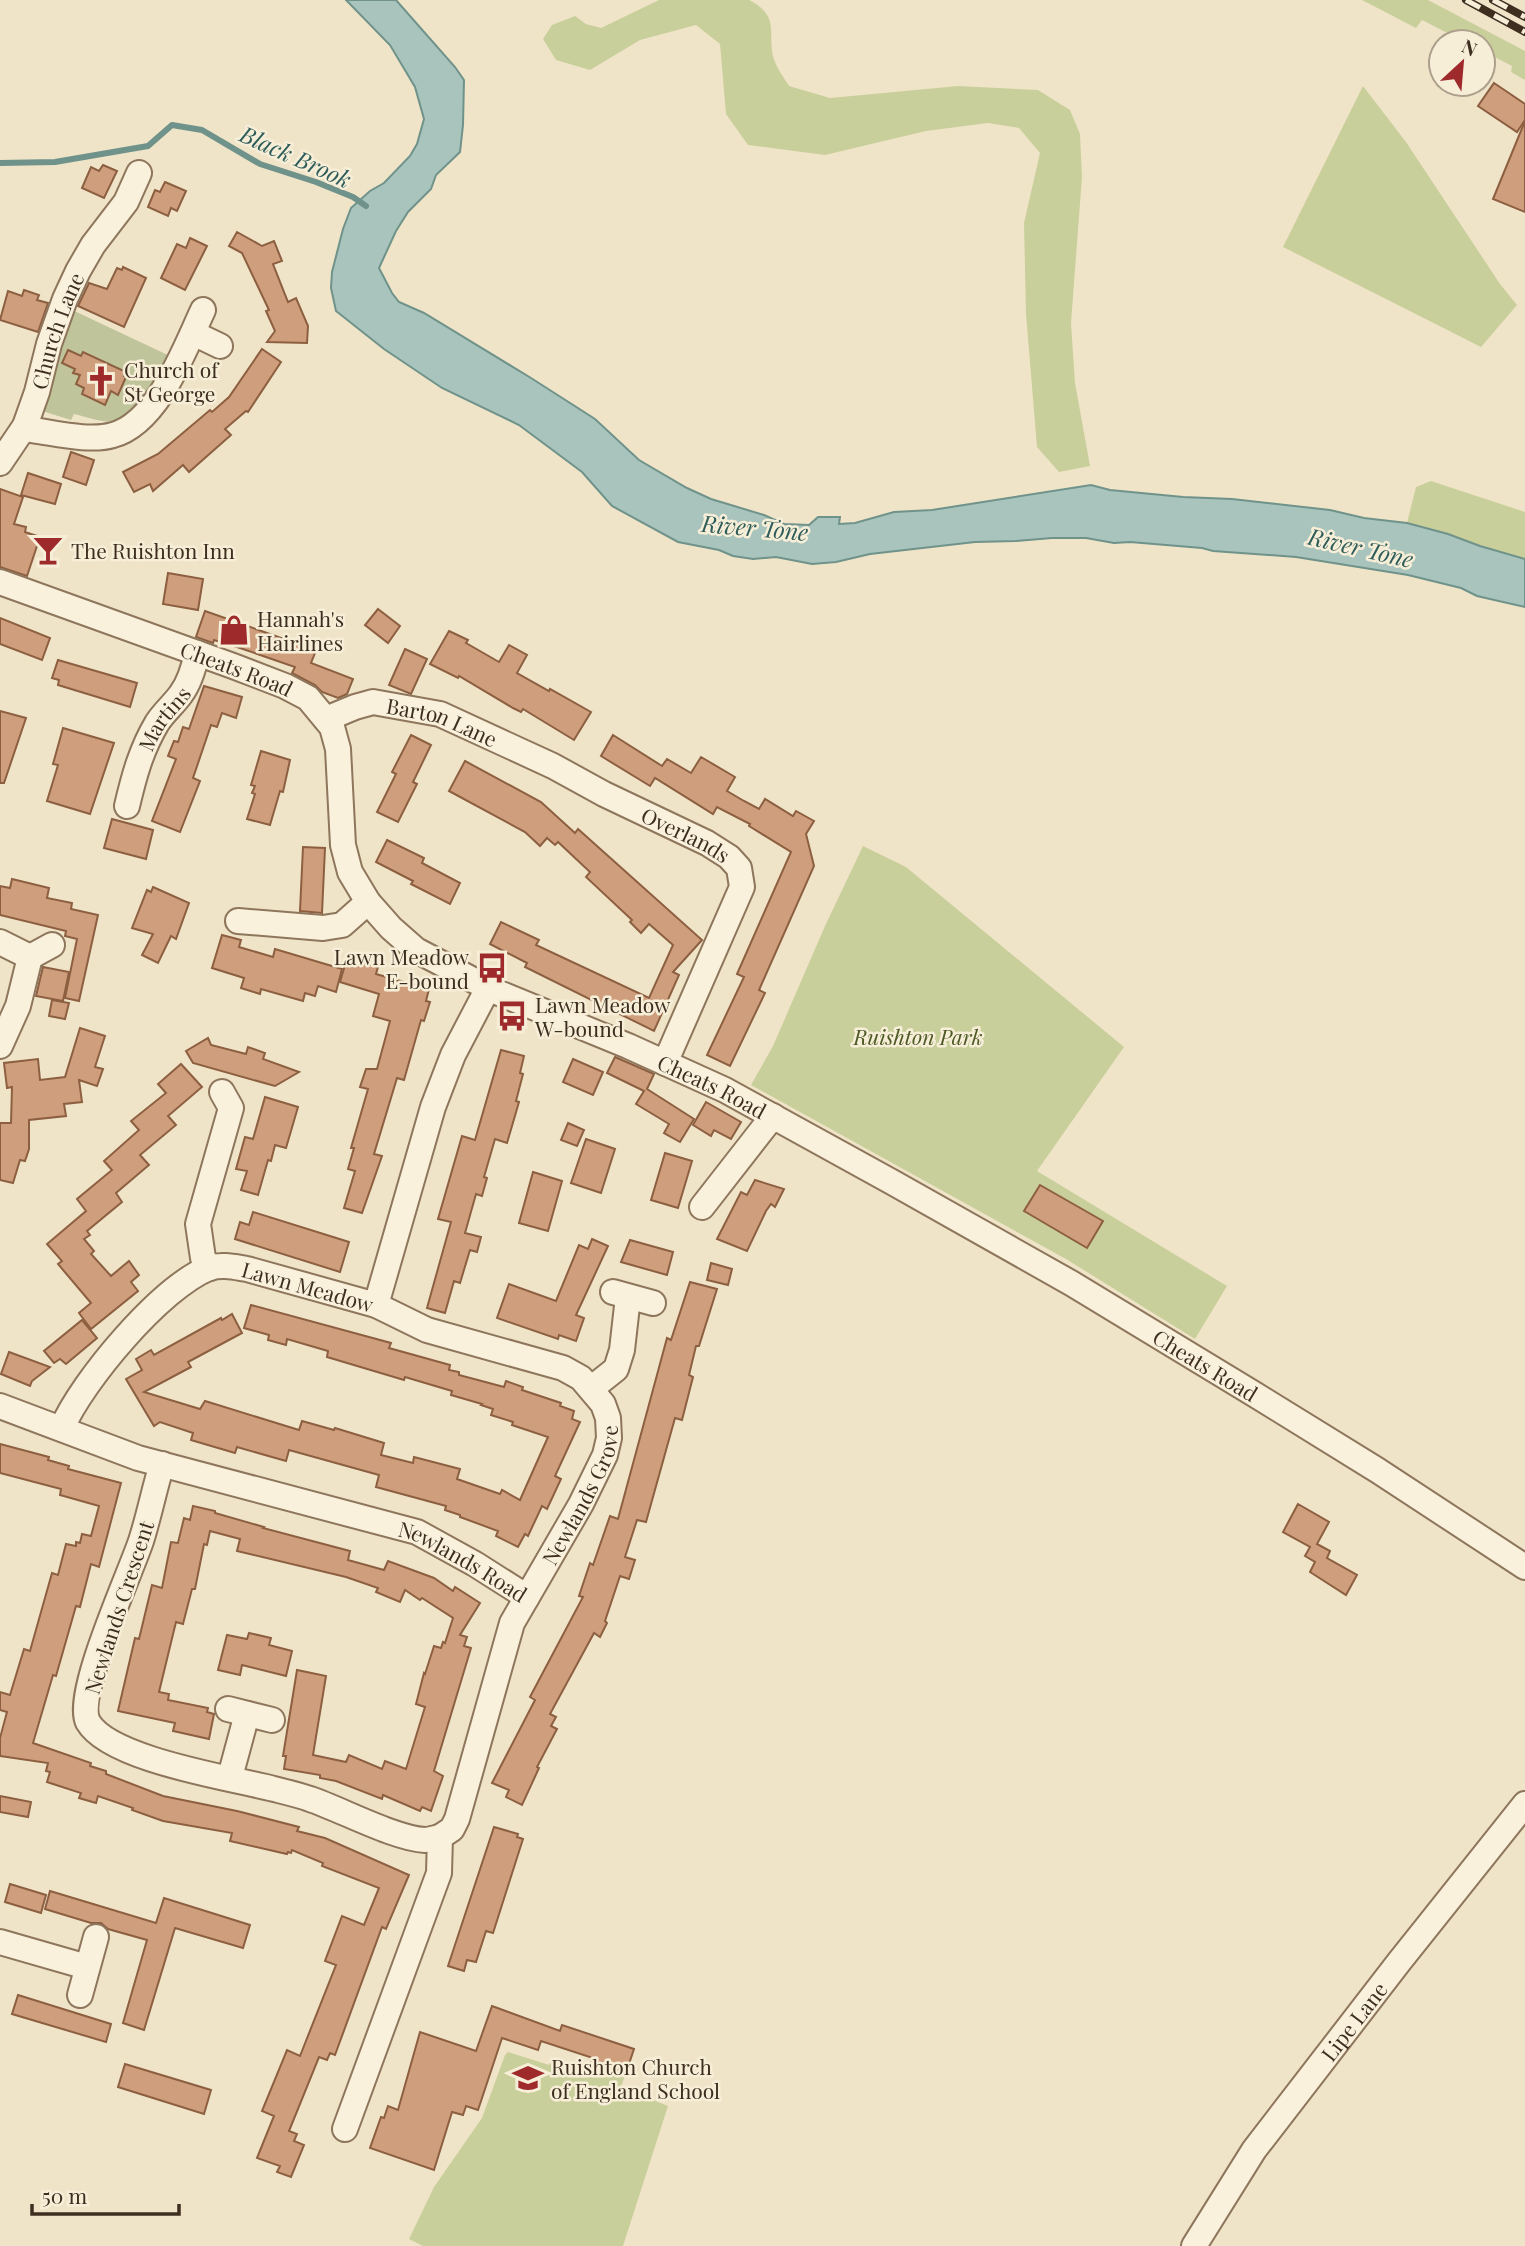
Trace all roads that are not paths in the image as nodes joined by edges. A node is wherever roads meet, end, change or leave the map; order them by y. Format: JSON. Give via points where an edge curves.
{"nodes":[{"id":1,"x":139,"y":173,"type":"dead end"},
{"id":2,"x":203,"y":310,"type":"dead end"},
{"id":3,"x":192,"y":332,"type":"junction"},
{"id":4,"x":220,"y":346,"type":"dead end"},
{"id":5,"x":25,"y":426,"type":"junction"},
{"id":6,"x":0,"y":463,"type":"edge"},
{"id":7,"x":0,"y":582,"type":"edge"},
{"id":8,"x":197,"y":653,"type":"junction"},
{"id":9,"x":326,"y":719,"type":"junction"},
{"id":10,"x":553,"y":766,"type":"joint"},
{"id":11,"x":137,"y":794,"type":"dead end"},
{"id":12,"x":368,"y":902,"type":"junction"},
{"id":13,"x":238,"y":921,"type":"dead end"},
{"id":14,"x":0,"y":942,"type":"edge"},
{"id":15,"x":52,"y":945,"type":"dead end"},
{"id":16,"x":30,"y":957,"type":"junction"},
{"id":17,"x":488,"y":988,"type":"junction"},
{"id":18,"x":0,"y":1046,"type":"edge"},
{"id":19,"x":665,"y":1063,"type":"junction"},
{"id":20,"x":233,"y":1100,"type":"dead end"},
{"id":21,"x":773,"y":1116,"type":"junction"},
{"id":22,"x":702,"y":1207,"type":"dead end"},
{"id":23,"x":210,"y":1268,"type":"junction"},
{"id":24,"x":653,"y":1303,"type":"dead end"},
{"id":25,"x":376,"y":1305,"type":"junction"},
{"id":26,"x":592,"y":1388,"type":"junction"},
{"id":27,"x":0,"y":1406,"type":"edge"},
{"id":28,"x":62,"y":1428,"type":"junction"},
{"id":29,"x":162,"y":1464,"type":"junction"},
{"id":30,"x":1525,"y":1567,"type":"edge"},
{"id":31,"x":527,"y":1597,"type":"junction"},
{"id":32,"x":272,"y":1720,"type":"dead end"},
{"id":33,"x":230,"y":1777,"type":"junction"},
{"id":34,"x":1525,"y":1804,"type":"edge"},
{"id":35,"x":440,"y":1837,"type":"junction"},
{"id":36,"x":96,"y":1937,"type":"dead end"},
{"id":37,"x":0,"y":1942,"type":"edge"},
{"id":38,"x":87,"y":1967,"type":"junction"},
{"id":39,"x":80,"y":1995,"type":"dead end"},
{"id":40,"x":343,"y":2111,"type":"dead end"},
{"id":41,"x":1194,"y":2246,"type":"edge"}],
"edges":[{"from":1,"to":5,"type":"street","name":"Church Lane","via":[[134,206],[93,245],[65,299]]},
{"from":2,"to":3,"type":"street"},
{"from":3,"to":4,"type":"street"},
{"from":3,"to":5,"type":"street","via":[[163,390],[135,423],[113,435],[80,437]]},
{"from":5,"to":6,"type":"street","name":"Church Lane"},
{"from":7,"to":8,"type":"street","name":"Cheats Road"},
{"from":8,"to":9,"type":"street","name":"Cheats Road","via":[[285,686],[307,698]]},
{"from":8,"to":11,"type":"street","name":"Martins","via":[[190,678],[138,761]]},
{"from":9,"to":10,"type":"street","name":"Barton Lane","via":[[373,702],[440,714]]},
{"from":9,"to":12,"type":"street","name":"Cheats Road","via":[[338,748],[343,845],[349,872]]},
{"from":10,"to":19,"type":"street","name":"Overlands","via":[[707,843],[739,868],[742,887],[736,904]]},
{"from":12,"to":13,"type":"street","via":[[341,925],[323,928]]},
{"from":12,"to":17,"type":"street","name":"Cheats Road","via":[[416,950]]},
{"from":14,"to":16,"type":"street"},
{"from":15,"to":16,"type":"street"},
{"from":16,"to":18,"type":"street","via":[[18,1006]]},
{"from":17,"to":19,"type":"street","name":"Cheats Road"},
{"from":17,"to":25,"type":"street","name":"Lawn Meadow","via":[[453,1055],[433,1107]]},
{"from":19,"to":21,"type":"street","name":"Cheats Road"},
{"from":20,"to":23,"type":"street","via":[[198,1224],[203,1258]]},
{"from":21,"to":22,"type":"street"},
{"from":21,"to":30,"type":"street","name":"Cheats Road","via":[[1071,1283]]},
{"from":23,"to":25,"type":"street","name":"Lawn Meadow","via":[[247,1269]]},
{"from":23,"to":28,"type":"street","name":"Lawn Meadow","via":[[182,1285],[140,1322],[93,1376]]},
{"from":24,"to":26,"type":"street","name":"Newlands Grove","via":[[620,1294],[622,1350],[616,1369]]},
{"from":25,"to":26,"type":"street","name":"Newlands Grove","via":[[427,1330],[563,1368]]},
{"from":26,"to":31,"type":"street","name":"Newlands Grove","via":[[608,1418],[605,1455]]},
{"from":27,"to":28,"type":"street","name":"Newlands Road"},
{"from":28,"to":29,"type":"street","name":"Newlands Road"},
{"from":29,"to":31,"type":"street","name":"Newlands Road","via":[[417,1532]]},
{"from":29,"to":33,"type":"street","name":"Newlands Crescent","via":[[141,1539],[98,1653],[85,1712],[97,1732],[115,1744],[172,1765]]},
{"from":31,"to":35,"type":"street","name":"Newlands Road","via":[[512,1623],[457,1819]]},
{"from":32,"to":33,"type":"street","via":[[238,1711]]},
{"from":33,"to":35,"type":"street","name":"Newlands Crescent","via":[[309,1798],[399,1833],[424,1840]]},
{"from":34,"to":41,"type":"street","name":"Lipe Lane","via":[[1254,2150]]},
{"from":35,"to":40,"type":"street","via":[[439,1873]]},
{"from":36,"to":38,"type":"street"},
{"from":37,"to":38,"type":"street"},
{"from":38,"to":39,"type":"street"}]}
